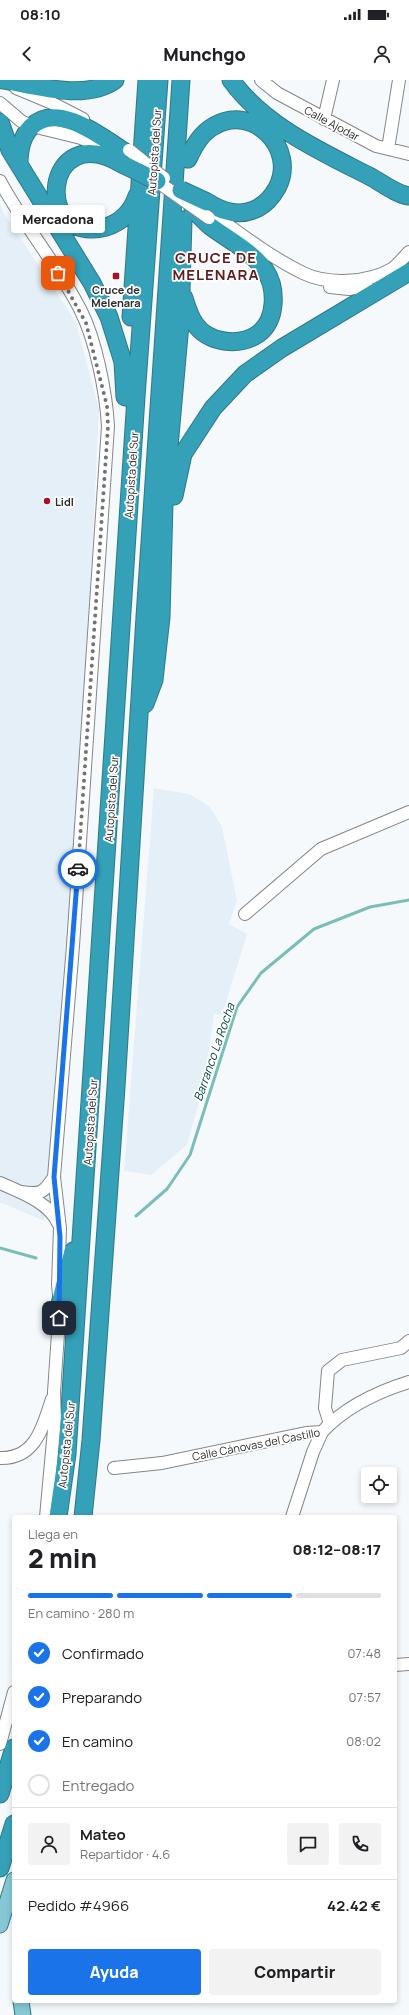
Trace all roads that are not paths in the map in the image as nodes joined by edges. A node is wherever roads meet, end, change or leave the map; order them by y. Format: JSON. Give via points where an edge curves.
{"nodes":[{"id":1,"x":4,"y":80,"type":"edge"},
{"id":2,"x":116,"y":80,"type":"edge"},
{"id":3,"x":147,"y":80,"type":"edge"},
{"id":4,"x":159,"y":80,"type":"edge"},
{"id":5,"x":182,"y":80,"type":"edge"},
{"id":6,"x":192,"y":80,"type":"edge"},
{"id":7,"x":231,"y":80,"type":"edge"},
{"id":8,"x":261,"y":80,"type":"edge"},
{"id":9,"x":333,"y":80,"type":"edge"},
{"id":10,"x":399,"y":80,"type":"edge"},
{"id":11,"x":0,"y":82,"type":"edge"},
{"id":12,"x":0,"y":103,"type":"edge"},
{"id":13,"x":324,"y":119,"type":"junction"},
{"id":14,"x":0,"y":122,"type":"edge"},
{"id":15,"x":32,"y":126,"type":"junction"},
{"id":16,"x":388,"y":149,"type":"junction"},
{"id":17,"x":409,"y":154,"type":"edge"},
{"id":18,"x":126,"y":156,"type":"junction"},
{"id":19,"x":188,"y":159,"type":"junction"},
{"id":20,"x":343,"y":163,"type":"junction"},
{"id":21,"x":19,"y":164,"type":"junction"},
{"id":22,"x":158,"y":178,"type":"joint"},
{"id":23,"x":0,"y":181,"type":"edge"},
{"id":24,"x":409,"y":186,"type":"edge"},
{"id":25,"x":139,"y":188,"type":"junction"},
{"id":26,"x":409,"y":196,"type":"edge"},
{"id":27,"x":3,"y":197,"type":"edge"},
{"id":28,"x":185,"y":197,"type":"joint"},
{"id":29,"x":208,"y":214,"type":"junction"},
{"id":30,"x":409,"y":252,"type":"edge"},
{"id":31,"x":409,"y":271,"type":"edge"},
{"id":32,"x":182,"y":290,"type":"junction"},
{"id":33,"x":125,"y":397,"type":"junction"},
{"id":34,"x":125,"y":561,"type":"junction"},
{"id":35,"x":163,"y":562,"type":"junction"},
{"id":36,"x":139,"y":722,"type":"junction"},
{"id":37,"x":409,"y":812,"type":"edge"},
{"id":38,"x":245,"y":914,"type":"dead end"},
{"id":39,"x":54,"y":1177,"type":"junction"},
{"id":40,"x":0,"y":1183,"type":"edge"},
{"id":41,"x":21,"y":1192,"type":"junction"},
{"id":42,"x":84,"y":1200,"type":"junction"},
{"id":43,"x":60,"y":1228,"type":"junction"},
{"id":44,"x":60,"y":1304,"type":"junction"},
{"id":45,"x":409,"y":1341,"type":"edge"},
{"id":46,"x":409,"y":1382,"type":"edge"},
{"id":47,"x":54,"y":1392,"type":"junction"},
{"id":48,"x":326,"y":1428,"type":"junction"},
{"id":49,"x":0,"y":1458,"type":"edge"},
{"id":50,"x":114,"y":1468,"type":"dead end"},
{"id":51,"x":46,"y":1515,"type":"edge"},
{"id":52,"x":58,"y":1515,"type":"edge"},
{"id":53,"x":83,"y":1515,"type":"edge"},
{"id":54,"x":293,"y":1515,"type":"edge"},
{"id":55,"x":409,"y":1664,"type":"edge"},
{"id":56,"x":397,"y":1666,"type":"edge"},
{"id":57,"x":12,"y":1699,"type":"edge"},
{"id":58,"x":0,"y":1744,"type":"edge"},
{"id":59,"x":12,"y":1755,"type":"edge"},
{"id":60,"x":0,"y":1794,"type":"edge"},
{"id":61,"x":12,"y":1830,"type":"edge"},
{"id":62,"x":0,"y":1868,"type":"edge"},
{"id":63,"x":12,"y":1886,"type":"edge"},
{"id":64,"x":0,"y":1925,"type":"edge"},
{"id":65,"x":21,"y":2003,"type":"edge"},
{"id":66,"x":23,"y":2015,"type":"edge"}],
"edges":[{"from":1,"to":2,"type":"highway","via":[[77,91],[94,90]]},
{"from":3,"to":25,"type":"highway"},
{"from":4,"to":34,"type":"highway","name":"Autopista del Sur"},
{"from":5,"to":36,"type":"highway","name":"Autopista del Sur"},
{"from":6,"to":19,"type":"highway"},
{"from":7,"to":20,"type":"highway","via":[[266,116]]},
{"from":8,"to":13,"type":"street","name":"Calle Ajodar","via":[[277,93]]},
{"from":9,"to":13,"type":"street"},
{"from":10,"to":16,"type":"street"},
{"from":11,"to":18,"type":"street","via":[[52,103],[89,122]]},
{"from":12,"to":15,"type":"street"},
{"from":13,"to":16,"type":"street","name":"Calle Ajodar","via":[[376,146]]},
{"from":14,"to":21,"type":"highway","via":[[5,141]]},
{"from":15,"to":18,"type":"highway","via":[[38,121],[52,118],[67,119],[85,126]]},
{"from":15,"to":21,"type":"highway","via":[[21,143]]},
{"from":16,"to":17,"type":"street","name":"Calle Ajodar"},
{"from":18,"to":22,"type":"highway","bridge":true},
{"from":18,"to":25,"type":"highway","via":[[81,155],[67,163],[57,179],[55,192],[58,206],[75,224],[87,229],[101,228],[113,225],[124,218],[134,205]]},
{"from":19,"to":29,"type":"highway","via":[[199,138],[214,126],[236,120],[253,123],[266,130],[282,157],[280,183],[272,198],[249,212],[222,211]]},
{"from":19,"to":32,"type":"highway"},
{"from":20,"to":24,"type":"highway"},
{"from":20,"to":26,"type":"highway"},
{"from":21,"to":33,"type":"highway","via":[[92,283],[109,317],[123,362]]},
{"from":22,"to":28,"type":"street","bridge":true},
{"from":23,"to":27,"type":"street"},
{"from":25,"to":33,"type":"highway"},
{"from":27,"to":39,"type":"street","via":[[58,273],[86,323],[107,406],[108,426],[73,946]]},
{"from":28,"to":29,"type":"highway","bridge":true},
{"from":29,"to":30,"type":"street","via":[[304,274],[334,281],[362,280],[392,269]]},
{"from":29,"to":31,"type":"street","via":[[278,267],[314,285],[349,290],[385,282]]},
{"from":29,"to":32,"type":"highway","via":[[265,271],[274,291],[271,316],[258,334],[236,342],[213,339],[195,324]]},
{"from":31,"to":35,"type":"highway","via":[[264,360],[224,395],[199,427],[183,454]]},
{"from":32,"to":35,"type":"highway","via":[[164,503]]},
{"from":33,"to":34,"type":"highway","via":[[122,500]]},
{"from":34,"to":42,"type":"highway","name":"Autopista del Sur"},
{"from":35,"to":36,"type":"highway","via":[[161,617],[154,680]]},
{"from":36,"to":53,"type":"highway","name":"Autopista del Sur","via":[[92,1425]]},
{"from":37,"to":38,"type":"street","via":[[320,850]]},
{"from":39,"to":41,"type":"street","via":[[47,1189],[36,1194]]},
{"from":39,"to":43,"type":"street"},
{"from":40,"to":41,"type":"street"},
{"from":41,"to":43,"type":"street","via":[[50,1210]]},
{"from":42,"to":44,"type":"highway"},
{"from":42,"to":52,"type":"highway","name":"Autopista del Sur","via":[[67,1454]]},
{"from":43,"to":44,"type":"street"},
{"from":44,"to":47,"type":"street"},
{"from":45,"to":48,"type":"street","via":[[401,1348],[342,1360],[328,1371]]},
{"from":46,"to":48,"type":"street","name":"Calle Cánovas del Castillo","via":[[382,1390],[350,1409]]},
{"from":47,"to":49,"type":"street","via":[[35,1441],[25,1452],[17,1456]]},
{"from":47,"to":51,"type":"street","via":[[55,1419]]},
{"from":48,"to":50,"type":"street","name":"Calle Cánovas del Castillo","via":[[162,1463]]},
{"from":48,"to":54,"type":"street","via":[[313,1452]]},
{"from":55,"to":56,"type":"street"},
{"from":57,"to":58,"type":"street"},
{"from":59,"to":60,"type":"highway"},
{"from":61,"to":62,"type":"highway"},
{"from":63,"to":64,"type":"main road"},
{"from":65,"to":66,"type":"main road"}]}
